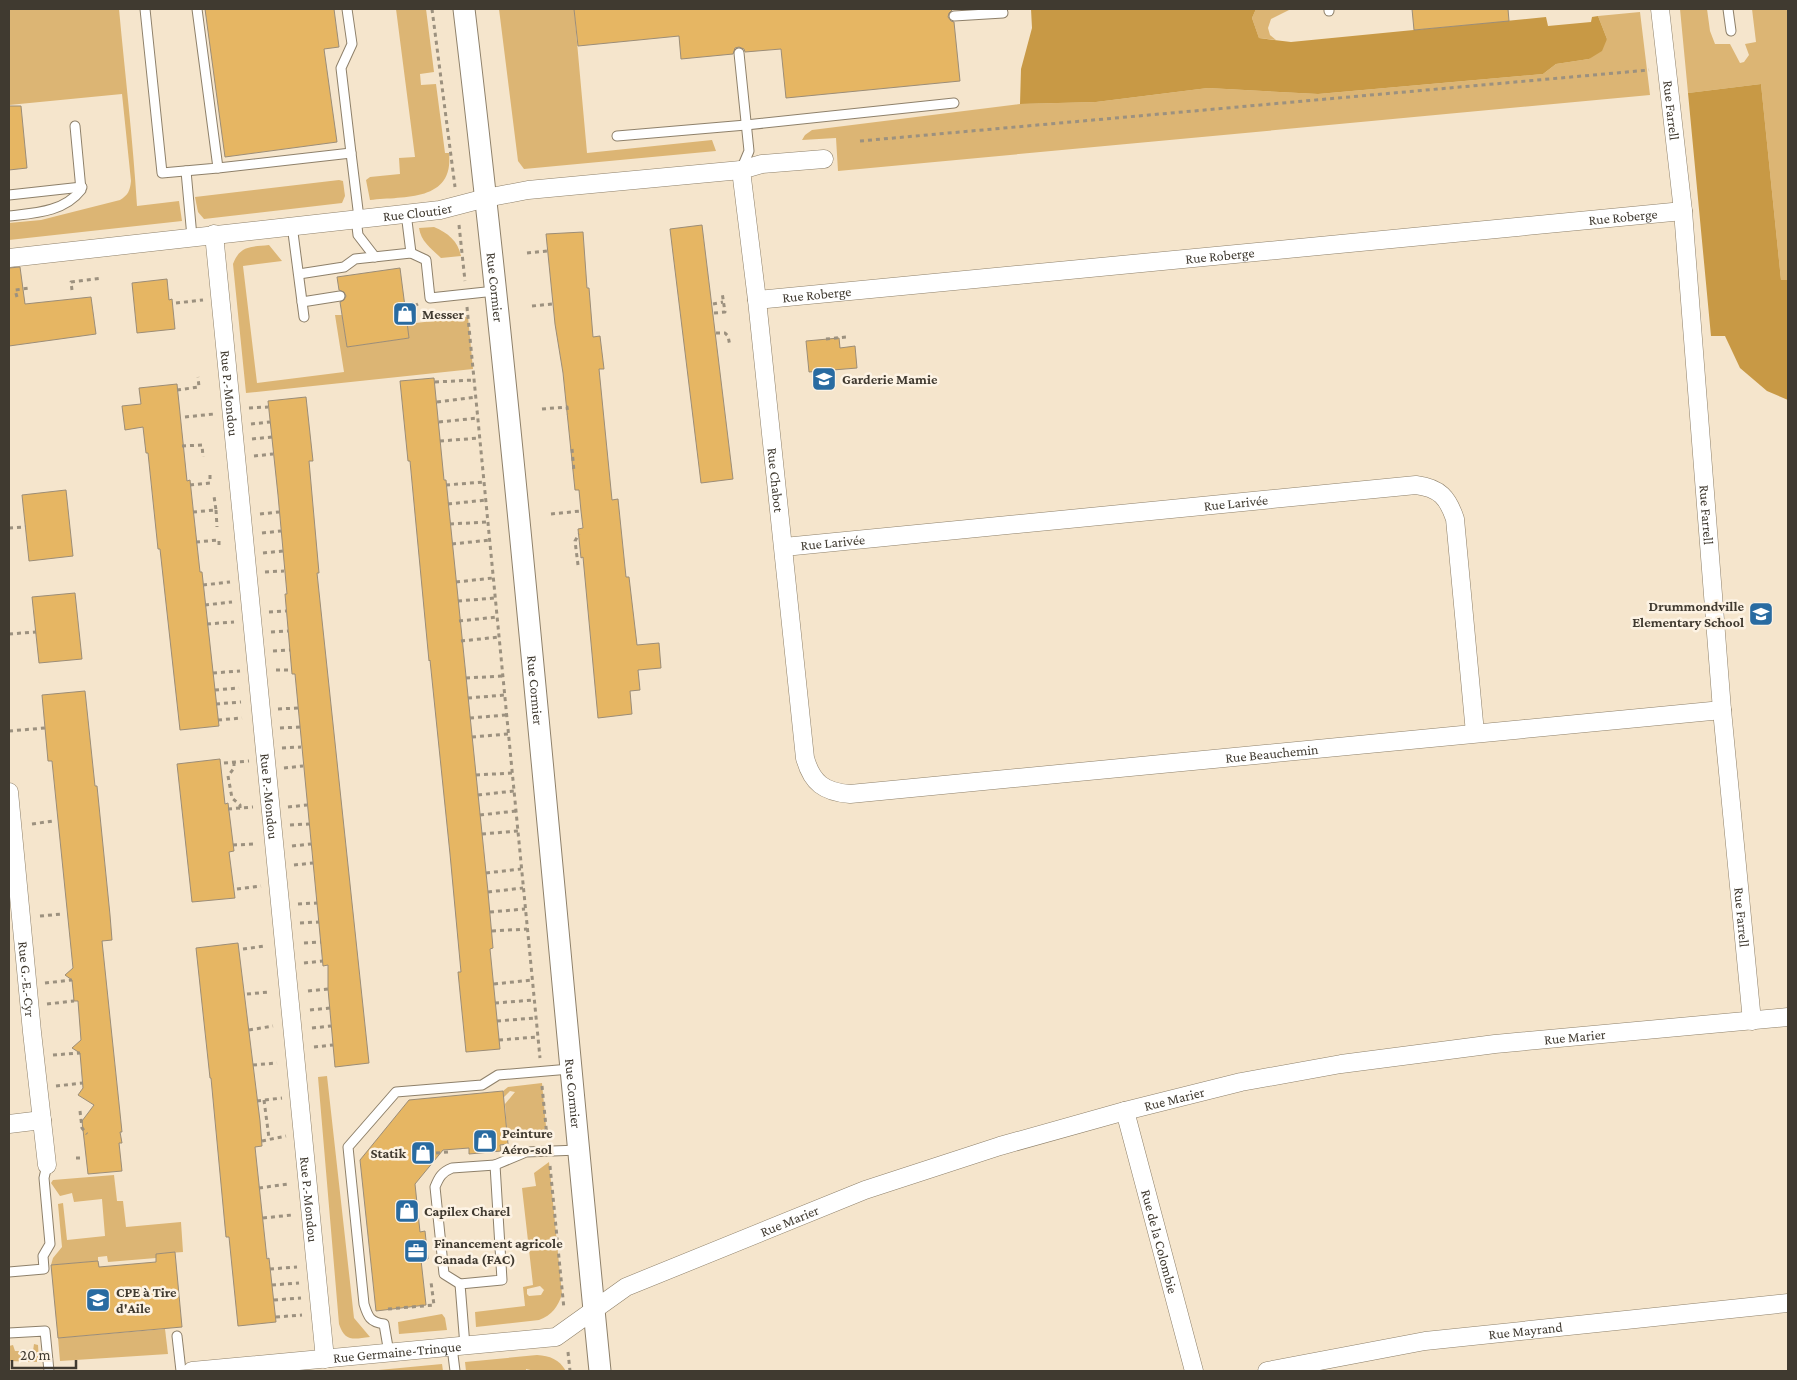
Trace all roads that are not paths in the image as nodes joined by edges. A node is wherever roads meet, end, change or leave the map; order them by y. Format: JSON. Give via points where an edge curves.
{"nodes":[{"id":1,"x":145,"y":9,"type":"edge"},
{"id":2,"x":197,"y":9,"type":"edge"},
{"id":3,"x":347,"y":9,"type":"edge"},
{"id":4,"x":464,"y":9,"type":"edge"},
{"id":5,"x":1002,"y":9,"type":"edge"},
{"id":6,"x":1660,"y":9,"type":"edge"},
{"id":7,"x":1728,"y":9,"type":"edge"},
{"id":8,"x":954,"y":16,"type":"dead end"},
{"id":9,"x":1731,"y":31,"type":"dead end"},
{"id":10,"x":739,"y":53,"type":"dead end"},
{"id":11,"x":954,"y":103,"type":"dead end"},
{"id":12,"x":746,"y":125,"type":"junction"},
{"id":13,"x":75,"y":126,"type":"dead end"},
{"id":14,"x":617,"y":136,"type":"dead end"},
{"id":15,"x":351,"y":153,"type":"junction"},
{"id":16,"x":824,"y":159,"type":"dead end"},
{"id":17,"x":218,"y":168,"type":"junction"},
{"id":18,"x":741,"y":170,"type":"junction"},
{"id":19,"x":186,"y":172,"type":"junction"},
{"id":20,"x":82,"y":187,"type":"junction"},
{"id":21,"x":9,"y":194,"type":"edge"},
{"id":22,"x":486,"y":198,"type":"junction"},
{"id":23,"x":1683,"y":211,"type":"junction"},
{"id":24,"x":406,"y":213,"type":"junction"},
{"id":25,"x":9,"y":216,"type":"edge"},
{"id":26,"x":357,"y":218,"type":"junction"},
{"id":27,"x":292,"y":225,"type":"junction"},
{"id":28,"x":214,"y":234,"type":"junction"},
{"id":29,"x":192,"y":237,"type":"junction"},
{"id":30,"x":411,"y":253,"type":"junction"},
{"id":31,"x":375,"y":257,"type":"junction"},
{"id":32,"x":9,"y":258,"type":"edge"},
{"id":33,"x":299,"y":274,"type":"junction"},
{"id":34,"x":496,"y":291,"type":"junction"},
{"id":35,"x":340,"y":296,"type":"dead end"},
{"id":36,"x":758,"y":300,"type":"junction"},
{"id":37,"x":302,"y":302,"type":"junction"},
{"id":38,"x":304,"y":317,"type":"dead end"},
{"id":39,"x":784,"y":547,"type":"junction"},
{"id":40,"x":1722,"y":710,"type":"junction"},
{"id":41,"x":1475,"y":733,"type":"junction"},
{"id":42,"x":822,"y":786,"type":"joint"},
{"id":43,"x":9,"y":792,"type":"edge"},
{"id":44,"x":1788,"y":1017,"type":"edge"},
{"id":45,"x":1752,"y":1021,"type":"junction"},
{"id":46,"x":571,"y":1069,"type":"junction"},
{"id":47,"x":1125,"y":1111,"type":"junction"},
{"id":48,"x":42,"y":1120,"type":"junction"},
{"id":49,"x":9,"y":1124,"type":"edge"},
{"id":50,"x":579,"y":1150,"type":"junction"},
{"id":51,"x":47,"y":1165,"type":"joint"},
{"id":52,"x":495,"y":1165,"type":"junction"},
{"id":53,"x":9,"y":1272,"type":"edge"},
{"id":54,"x":460,"y":1284,"type":"junction"},
{"id":55,"x":1788,"y":1303,"type":"edge"},
{"id":56,"x":594,"y":1309,"type":"junction"},
{"id":57,"x":9,"y":1333,"type":"edge"},
{"id":58,"x":177,"y":1336,"type":"dead end"},
{"id":59,"x":459,"y":1347,"type":"junction"},
{"id":60,"x":389,"y":1352,"type":"junction"},
{"id":61,"x":325,"y":1358,"type":"junction"},
{"id":62,"x":288,"y":1367,"type":"edge"},
{"id":63,"x":226,"y":1370,"type":"edge"},
{"id":64,"x":50,"y":1371,"type":"edge"},
{"id":65,"x":181,"y":1371,"type":"edge"},
{"id":66,"x":192,"y":1371,"type":"edge"},
{"id":67,"x":456,"y":1371,"type":"edge"},
{"id":68,"x":600,"y":1371,"type":"edge"},
{"id":69,"x":1194,"y":1371,"type":"edge"},
{"id":70,"x":1267,"y":1371,"type":"edge"}],
"edges":[{"from":1,"to":19,"type":"lane","via":[[162,173]]},
{"from":2,"to":17,"type":"lane"},
{"from":3,"to":15,"type":"lane","via":[[352,44],[341,68]]},
{"from":4,"to":22,"type":"street","name":"Rue Cormier"},
{"from":5,"to":8,"type":"lane","via":[[1003,13]]},
{"from":6,"to":23,"type":"street","name":"Rue Farrell"},
{"from":7,"to":9,"type":"lane"},
{"from":10,"to":12,"type":"lane"},
{"from":11,"to":12,"type":"lane"},
{"from":12,"to":14,"type":"lane"},
{"from":12,"to":18,"type":"lane","via":[[749,151]]},
{"from":13,"to":20,"type":"lane"},
{"from":15,"to":17,"type":"lane"},
{"from":15,"to":26,"type":"lane"},
{"from":16,"to":18,"type":"street","name":"Rue Cloutier","via":[[762,164]]},
{"from":17,"to":19,"type":"lane"},
{"from":18,"to":22,"type":"street","name":"Rue Cloutier","via":[[528,190]]},
{"from":18,"to":36,"type":"street","name":"Rue Chabot"},
{"from":19,"to":29,"type":"lane"},
{"from":20,"to":21,"type":"lane"},
{"from":20,"to":25,"type":"lane","via":[[75,198],[56,208]]},
{"from":22,"to":24,"type":"street","name":"Rue Cloutier","via":[[440,210]]},
{"from":22,"to":34,"type":"street","name":"Rue Cormier"},
{"from":23,"to":36,"type":"street","name":"Rue Roberge"},
{"from":23,"to":40,"type":"street","name":"Rue Farrell"},
{"from":24,"to":26,"type":"street","name":"Rue Cloutier"},
{"from":24,"to":30,"type":"lane"},
{"from":26,"to":27,"type":"street","name":"Rue Cloutier"},
{"from":26,"to":31,"type":"lane","via":[[358,235]]},
{"from":27,"to":28,"type":"street","name":"Rue Cloutier"},
{"from":27,"to":33,"type":"lane"},
{"from":28,"to":29,"type":"street","name":"Rue Cloutier"},
{"from":28,"to":61,"type":"street","name":"Rue P.-Mondou"},
{"from":29,"to":32,"type":"street","name":"Rue Cloutier"},
{"from":30,"to":31,"type":"lane"},
{"from":30,"to":34,"type":"lane","via":[[426,260],[430,298]]},
{"from":31,"to":33,"type":"lane","via":[[356,258],[344,267]]},
{"from":33,"to":37,"type":"lane"},
{"from":34,"to":46,"type":"street","name":"Rue Cormier"},
{"from":35,"to":37,"type":"lane"},
{"from":36,"to":39,"type":"street","name":"Rue Chabot"},
{"from":37,"to":38,"type":"lane"},
{"from":39,"to":41,"type":"street","name":"Rue Larivée","via":[[1426,486],[1445,497],[1455,520]]},
{"from":39,"to":42,"type":"street","name":"Rue Chabot","via":[[806,758],[809,771]]},
{"from":40,"to":41,"type":"street","name":"Rue Beauchemin"},
{"from":40,"to":45,"type":"street","name":"Rue Farrell"},
{"from":41,"to":42,"type":"street","name":"Rue Beauchemin","via":[[850,794],[839,794]]},
{"from":43,"to":48,"type":"street","name":"Rue G.-E.-Cyr"},
{"from":44,"to":45,"type":"street","name":"Rue Marier"},
{"from":45,"to":47,"type":"street","name":"Rue Marier","via":[[1495,1044],[1350,1063],[1241,1082]]},
{"from":46,"to":50,"type":"street","name":"Rue Cormier"},
{"from":46,"to":60,"type":"lane","via":[[498,1075],[482,1085],[396,1092],[348,1146],[364,1304],[371,1320],[384,1324]]},
{"from":47,"to":56,"type":"street","name":"Rue Marier","via":[[984,1151],[865,1190],[626,1286]]},
{"from":47,"to":69,"type":"street","name":"Rue de la Colombie"},
{"from":48,"to":49,"type":"street"},
{"from":48,"to":51,"type":"street","name":"Rue G.-E.-Cyr"},
{"from":50,"to":52,"type":"lane","via":[[526,1152]]},
{"from":50,"to":56,"type":"street","name":"Rue Cormier"},
{"from":51,"to":53,"type":"lane","via":[[44,1178],[50,1244],[43,1256],[44,1269]]},
{"from":52,"to":54,"type":"lane","via":[[502,1280]]},
{"from":52,"to":54,"type":"lane","via":[[446,1170],[435,1187],[444,1274]]},
{"from":54,"to":59,"type":"lane"},
{"from":55,"to":70,"type":"street","name":"Rue Mayrand","via":[[1425,1341]]},
{"from":56,"to":59,"type":"street","name":"Rue Germaine-Trinque","via":[[556,1337]]},
{"from":56,"to":68,"type":"street","name":"Rue Cormier"},
{"from":57,"to":64,"type":"lane","via":[[45,1331]]},
{"from":58,"to":65,"type":"lane"},
{"from":59,"to":60,"type":"street","name":"Rue Germaine-Trinque"},
{"from":59,"to":67,"type":"lane"},
{"from":60,"to":61,"type":"street","name":"Rue Germaine-Trinque"},
{"from":61,"to":62,"type":"street","name":"Rue Germaine-Trinque"},
{"from":62,"to":63,"type":"street","name":"Rue Germaine-Trinque"},
{"from":63,"to":66,"type":"street","name":"Rue Germaine-Trinque"}]}
